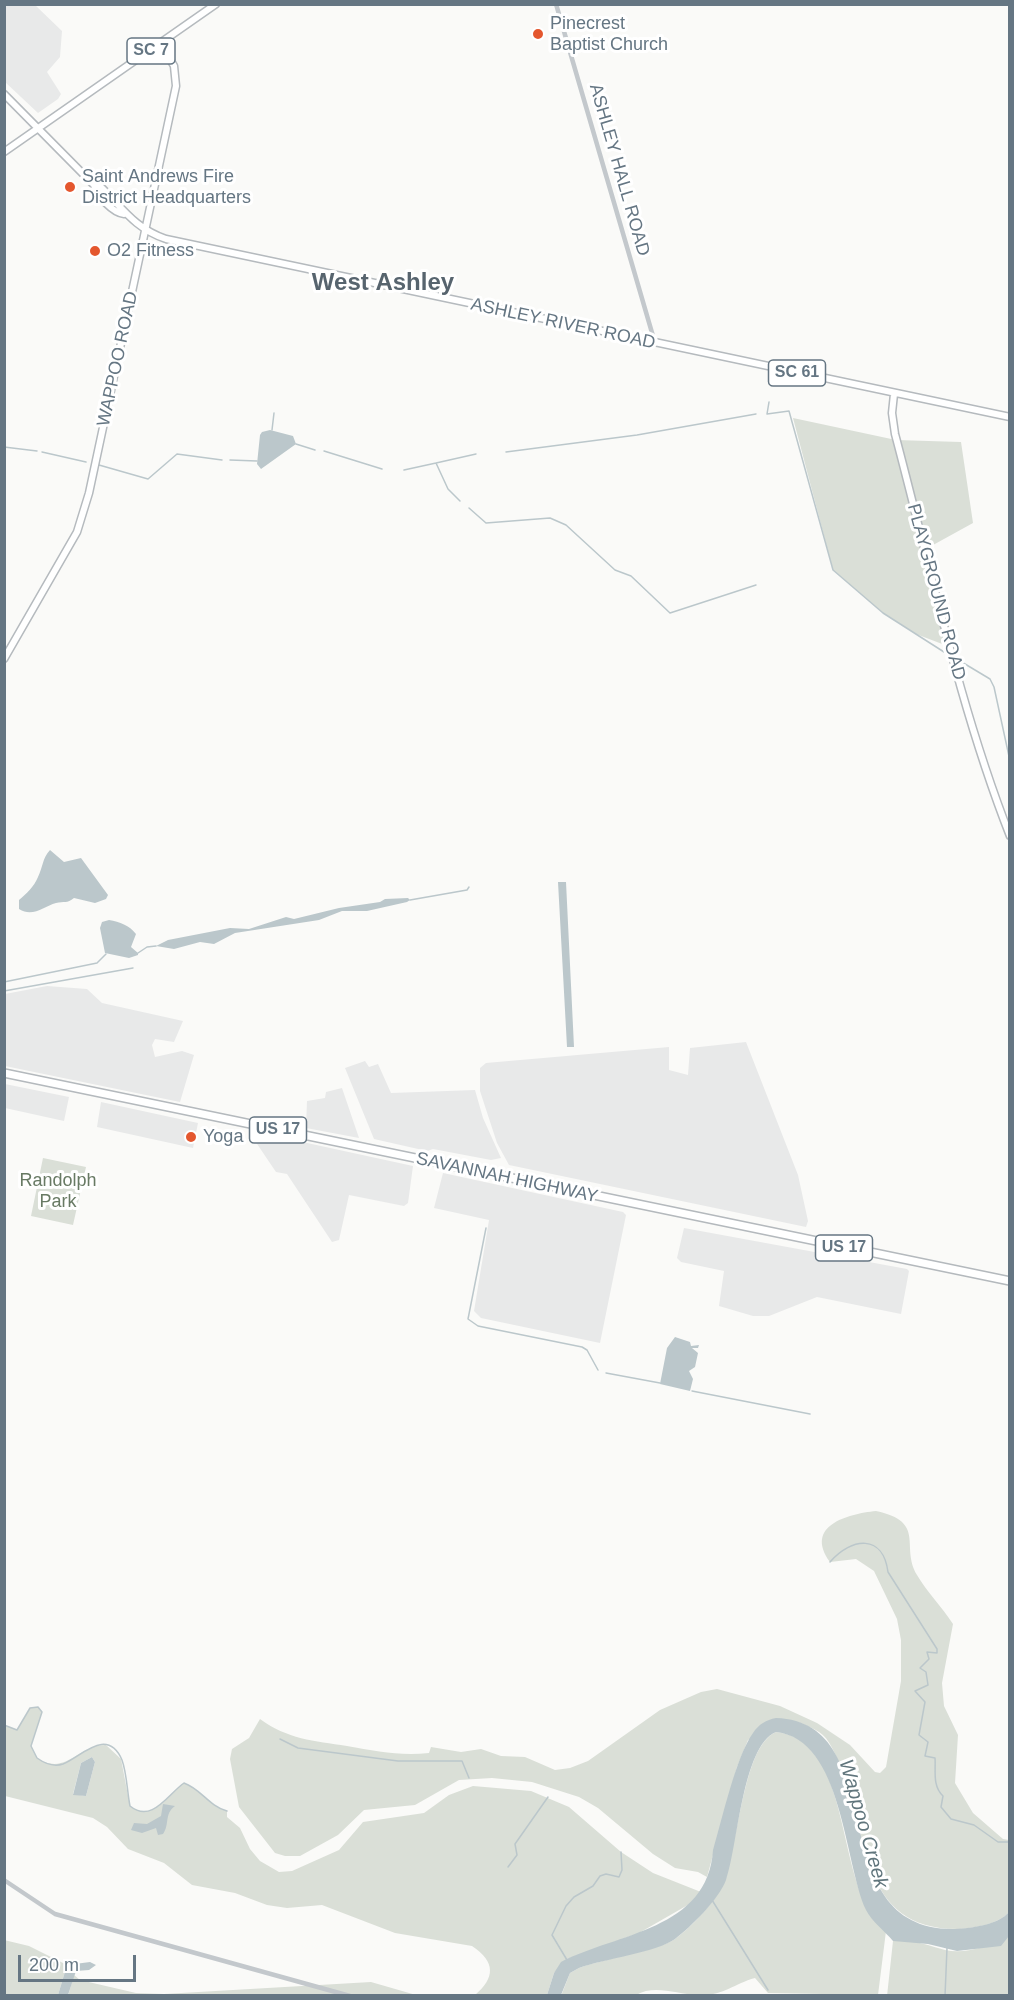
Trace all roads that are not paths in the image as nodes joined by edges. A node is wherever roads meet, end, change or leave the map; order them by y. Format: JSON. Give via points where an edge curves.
{"nodes":[{"id":1,"x":216,"y":4,"type":"edge"},
{"id":2,"x":556,"y":4,"type":"edge"},
{"id":3,"x":161,"y":44,"type":"junction"},
{"id":4,"x":4,"y":94,"type":"edge"},
{"id":5,"x":38,"y":128,"type":"junction"},
{"id":6,"x":4,"y":152,"type":"edge"},
{"id":7,"x":146,"y":232,"type":"junction"},
{"id":8,"x":655,"y":343,"type":"junction"},
{"id":9,"x":894,"y":394,"type":"junction"},
{"id":10,"x":1010,"y":417,"type":"edge"},
{"id":11,"x":4,"y":659,"type":"edge"},
{"id":12,"x":1010,"y":836,"type":"edge"},
{"id":13,"x":4,"y":1073,"type":"edge"},
{"id":14,"x":1010,"y":1281,"type":"edge"},
{"id":15,"x":4,"y":1880,"type":"edge"},
{"id":16,"x":350,"y":1995,"type":"edge"}],
"edges":[{"from":1,"to":3,"type":"main road","number":"SC 7"},
{"from":2,"to":8,"type":"street","name":"ASHLEY HALL ROAD"},
{"from":3,"to":5,"type":"main road","number":"SC 7"},
{"from":3,"to":7,"type":"main road","name":"WAPPOO ROAD","via":[[177,75]]},
{"from":4,"to":5,"type":"main road","name":"ASHLEY RIVER ROAD","number":"SC 61"},
{"from":5,"to":6,"type":"main road","number":"SC 7"},
{"from":5,"to":7,"type":"main road","name":"ASHLEY RIVER ROAD","number":"SC 61"},
{"from":7,"to":8,"type":"main road","name":"ASHLEY RIVER ROAD","number":"SC 61"},
{"from":7,"to":11,"type":"main road","name":"WAPPOO ROAD","via":[[78,528]]},
{"from":8,"to":9,"type":"main road","name":"ASHLEY RIVER ROAD","number":"SC 61"},
{"from":9,"to":10,"type":"main road","name":"ASHLEY RIVER ROAD","number":"SC 61"},
{"from":9,"to":12,"type":"main road","name":"PLAYGROUND ROAD","via":[[895,434],[930,578],[991,788]]},
{"from":13,"to":14,"type":"highway","name":"SAVANNAH HIGHWAY","number":"US 17"},
{"from":15,"to":16,"type":"street","via":[[56,1914]]}]}
